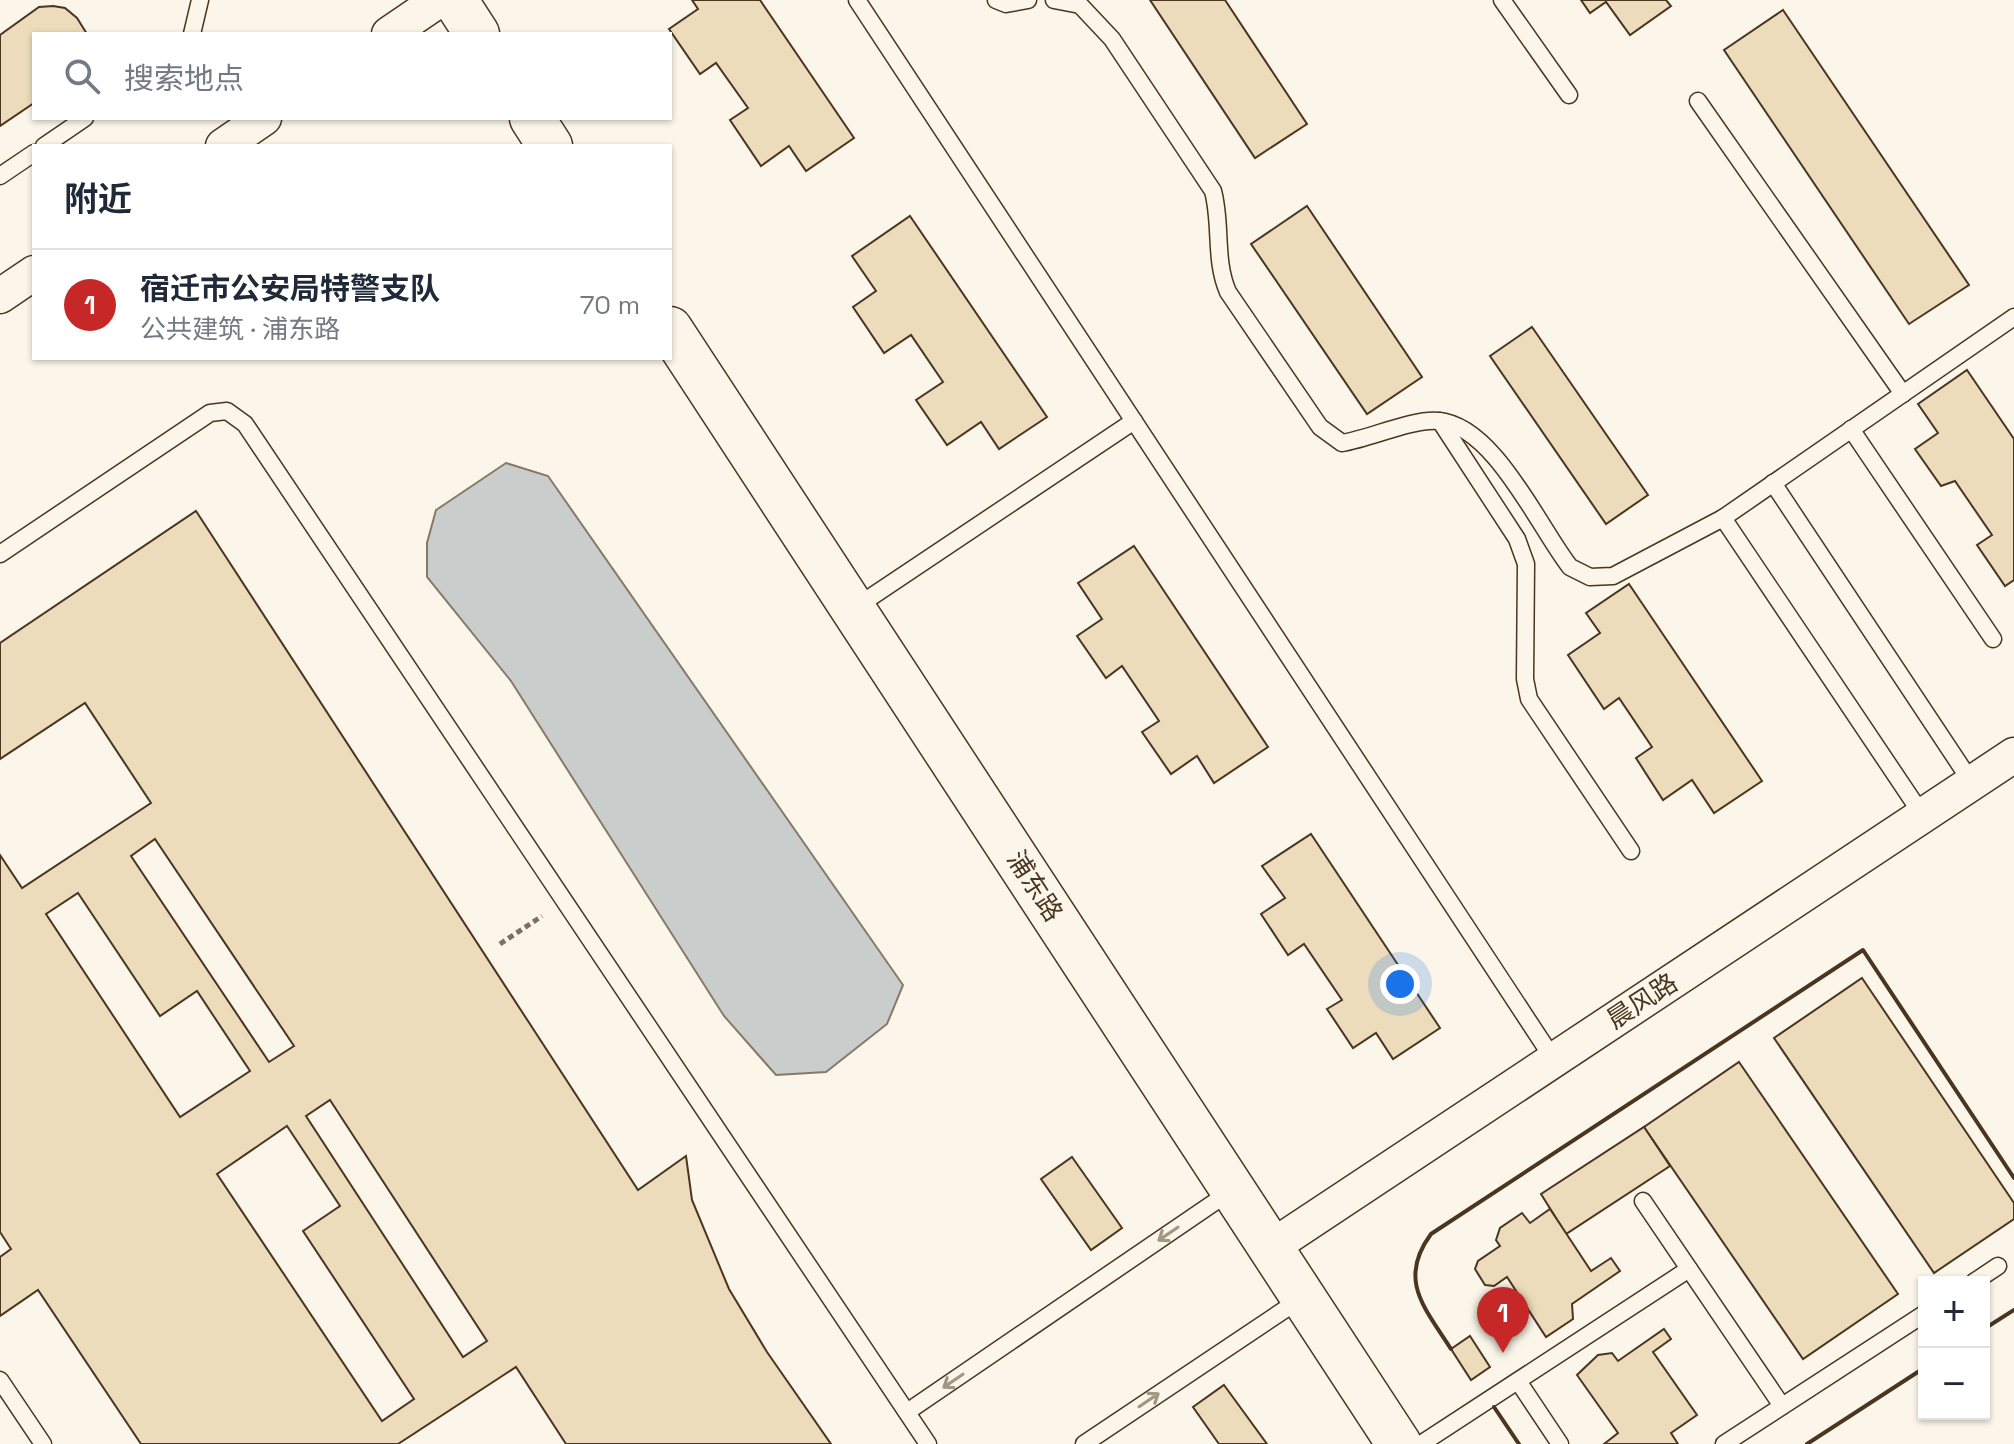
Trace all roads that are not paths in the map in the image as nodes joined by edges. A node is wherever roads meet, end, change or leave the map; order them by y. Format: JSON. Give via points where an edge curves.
{"nodes":[{"id":1,"x":200,"y":0,"type":"edge"},
{"id":2,"x":439,"y":0,"type":"edge"},
{"id":3,"x":455,"y":0,"type":"edge"},
{"id":4,"x":857,"y":0,"type":"edge"},
{"id":5,"x":996,"y":0,"type":"edge"},
{"id":6,"x":1028,"y":0,"type":"edge"},
{"id":7,"x":1054,"y":0,"type":"edge"},
{"id":8,"x":1502,"y":0,"type":"edge"},
{"id":9,"x":1084,"y":3,"type":"edge"},
{"id":10,"x":192,"y":32,"type":"edge"},
{"id":11,"x":392,"y":32,"type":"edge"},
{"id":12,"x":476,"y":32,"type":"edge"},
{"id":13,"x":1569,"y":95,"type":"dead end"},
{"id":14,"x":1698,"y":101,"type":"dead end"},
{"id":15,"x":82,"y":120,"type":"edge"},
{"id":16,"x":261,"y":120,"type":"edge"},
{"id":17,"x":533,"y":120,"type":"edge"},
{"id":18,"x":47,"y":144,"type":"edge"},
{"id":19,"x":226,"y":144,"type":"edge"},
{"id":20,"x":549,"y":144,"type":"edge"},
{"id":21,"x":32,"y":155,"type":"edge"},
{"id":22,"x":0,"y":176,"type":"edge"},
{"id":23,"x":32,"y":274,"type":"edge"},
{"id":24,"x":0,"y":296,"type":"edge"},
{"id":25,"x":2014,"y":317,"type":"edge"},
{"id":26,"x":672,"y":332,"type":"edge"},
{"id":27,"x":1903,"y":394,"type":"junction"},
{"id":28,"x":1134,"y":421,"type":"junction"},
{"id":29,"x":1439,"y":421,"type":"junction"},
{"id":30,"x":1851,"y":429,"type":"junction"},
{"id":31,"x":1773,"y":483,"type":"junction"},
{"id":32,"x":1723,"y":518,"type":"junction"},
{"id":33,"x":0,"y":554,"type":"edge"},
{"id":34,"x":854,"y":609,"type":"junction"},
{"id":35,"x":1993,"y":639,"type":"dead end"},
{"id":36,"x":2014,"y":755,"type":"edge"},
{"id":37,"x":1972,"y":783,"type":"junction"},
{"id":38,"x":1923,"y":816,"type":"junction"},
{"id":39,"x":1631,"y":851,"type":"dead end"},
{"id":40,"x":1554,"y":1060,"type":"junction"},
{"id":41,"x":1232,"y":1190,"type":"junction"},
{"id":42,"x":1643,"y":1201,"type":"dead end"},
{"id":43,"x":1270,"y":1248,"type":"junction"},
{"id":44,"x":1998,"y":1266,"type":"dead end"},
{"id":45,"x":1689,"y":1269,"type":"junction"},
{"id":46,"x":1983,"y":1276,"type":"edge"},
{"id":47,"x":1302,"y":1297,"type":"junction"},
{"id":48,"x":1918,"y":1318,"type":"edge"},
{"id":49,"x":0,"y":1380,"type":"edge"},
{"id":50,"x":1518,"y":1381,"type":"junction"},
{"id":51,"x":1782,"y":1406,"type":"junction"},
{"id":52,"x":907,"y":1412,"type":"junction"},
{"id":53,"x":43,"y":1444,"type":"edge"},
{"id":54,"x":928,"y":1444,"type":"edge"},
{"id":55,"x":1084,"y":1444,"type":"edge"},
{"id":56,"x":1399,"y":1444,"type":"edge"},
{"id":57,"x":1421,"y":1444,"type":"edge"},
{"id":58,"x":1560,"y":1444,"type":"edge"},
{"id":59,"x":1724,"y":1444,"type":"edge"}],
"edges":[{"from":1,"to":10,"type":"lane"},
{"from":2,"to":11,"type":"street"},
{"from":3,"to":12,"type":"street"},
{"from":4,"to":28,"type":"lane"},
{"from":5,"to":6,"type":"lane"},
{"from":7,"to":9,"type":"lane"},
{"from":8,"to":13,"type":"lane"},
{"from":9,"to":29,"type":"lane","via":[[1213,191],[1219,210],[1219,273],[1320,427],[1342,443]]},
{"from":14,"to":27,"type":"lane"},
{"from":15,"to":18,"type":"lane"},
{"from":16,"to":19,"type":"street"},
{"from":17,"to":20,"type":"street"},
{"from":21,"to":22,"type":"lane"},
{"from":23,"to":24,"type":"street"},
{"from":25,"to":27,"type":"lane"},
{"from":26,"to":34,"type":"street","name":"浦东路"},
{"from":27,"to":30,"type":"lane"},
{"from":28,"to":34,"type":"lane"},
{"from":28,"to":40,"type":"lane"},
{"from":29,"to":32,"type":"lane","via":[[1469,433],[1491,450],[1570,567],[1590,577],[1613,576]]},
{"from":29,"to":39,"type":"lane","via":[[1517,539],[1526,564],[1529,699]]},
{"from":30,"to":31,"type":"lane"},
{"from":30,"to":35,"type":"lane"},
{"from":31,"to":32,"type":"lane"},
{"from":31,"to":37,"type":"lane"},
{"from":32,"to":38,"type":"lane"},
{"from":33,"to":52,"type":"lane","via":[[210,413],[227,411],[245,424]]},
{"from":34,"to":41,"type":"street","name":"浦东路"},
{"from":36,"to":37,"type":"street","name":"晨风路"},
{"from":37,"to":38,"type":"street","name":"晨风路"},
{"from":38,"to":40,"type":"street","name":"晨风路"},
{"from":40,"to":43,"type":"street","name":"晨风路"},
{"from":41,"to":43,"type":"street","name":"浦东路"},
{"from":41,"to":52,"type":"lane","one_way":true},
{"from":42,"to":45,"type":"lane"},
{"from":43,"to":47,"type":"street","name":"浦东路"},
{"from":44,"to":46,"type":"lane"},
{"from":45,"to":50,"type":"lane"},
{"from":45,"to":51,"type":"lane"},
{"from":55,"to":47,"type":"lane","one_way":true},
{"from":47,"to":56,"type":"street","name":"浦东路"},
{"from":48,"to":51,"type":"lane"},
{"from":49,"to":53,"type":"lane"},
{"from":50,"to":57,"type":"lane"},
{"from":50,"to":58,"type":"lane"},
{"from":51,"to":59,"type":"lane"},
{"from":52,"to":54,"type":"lane"}]}
